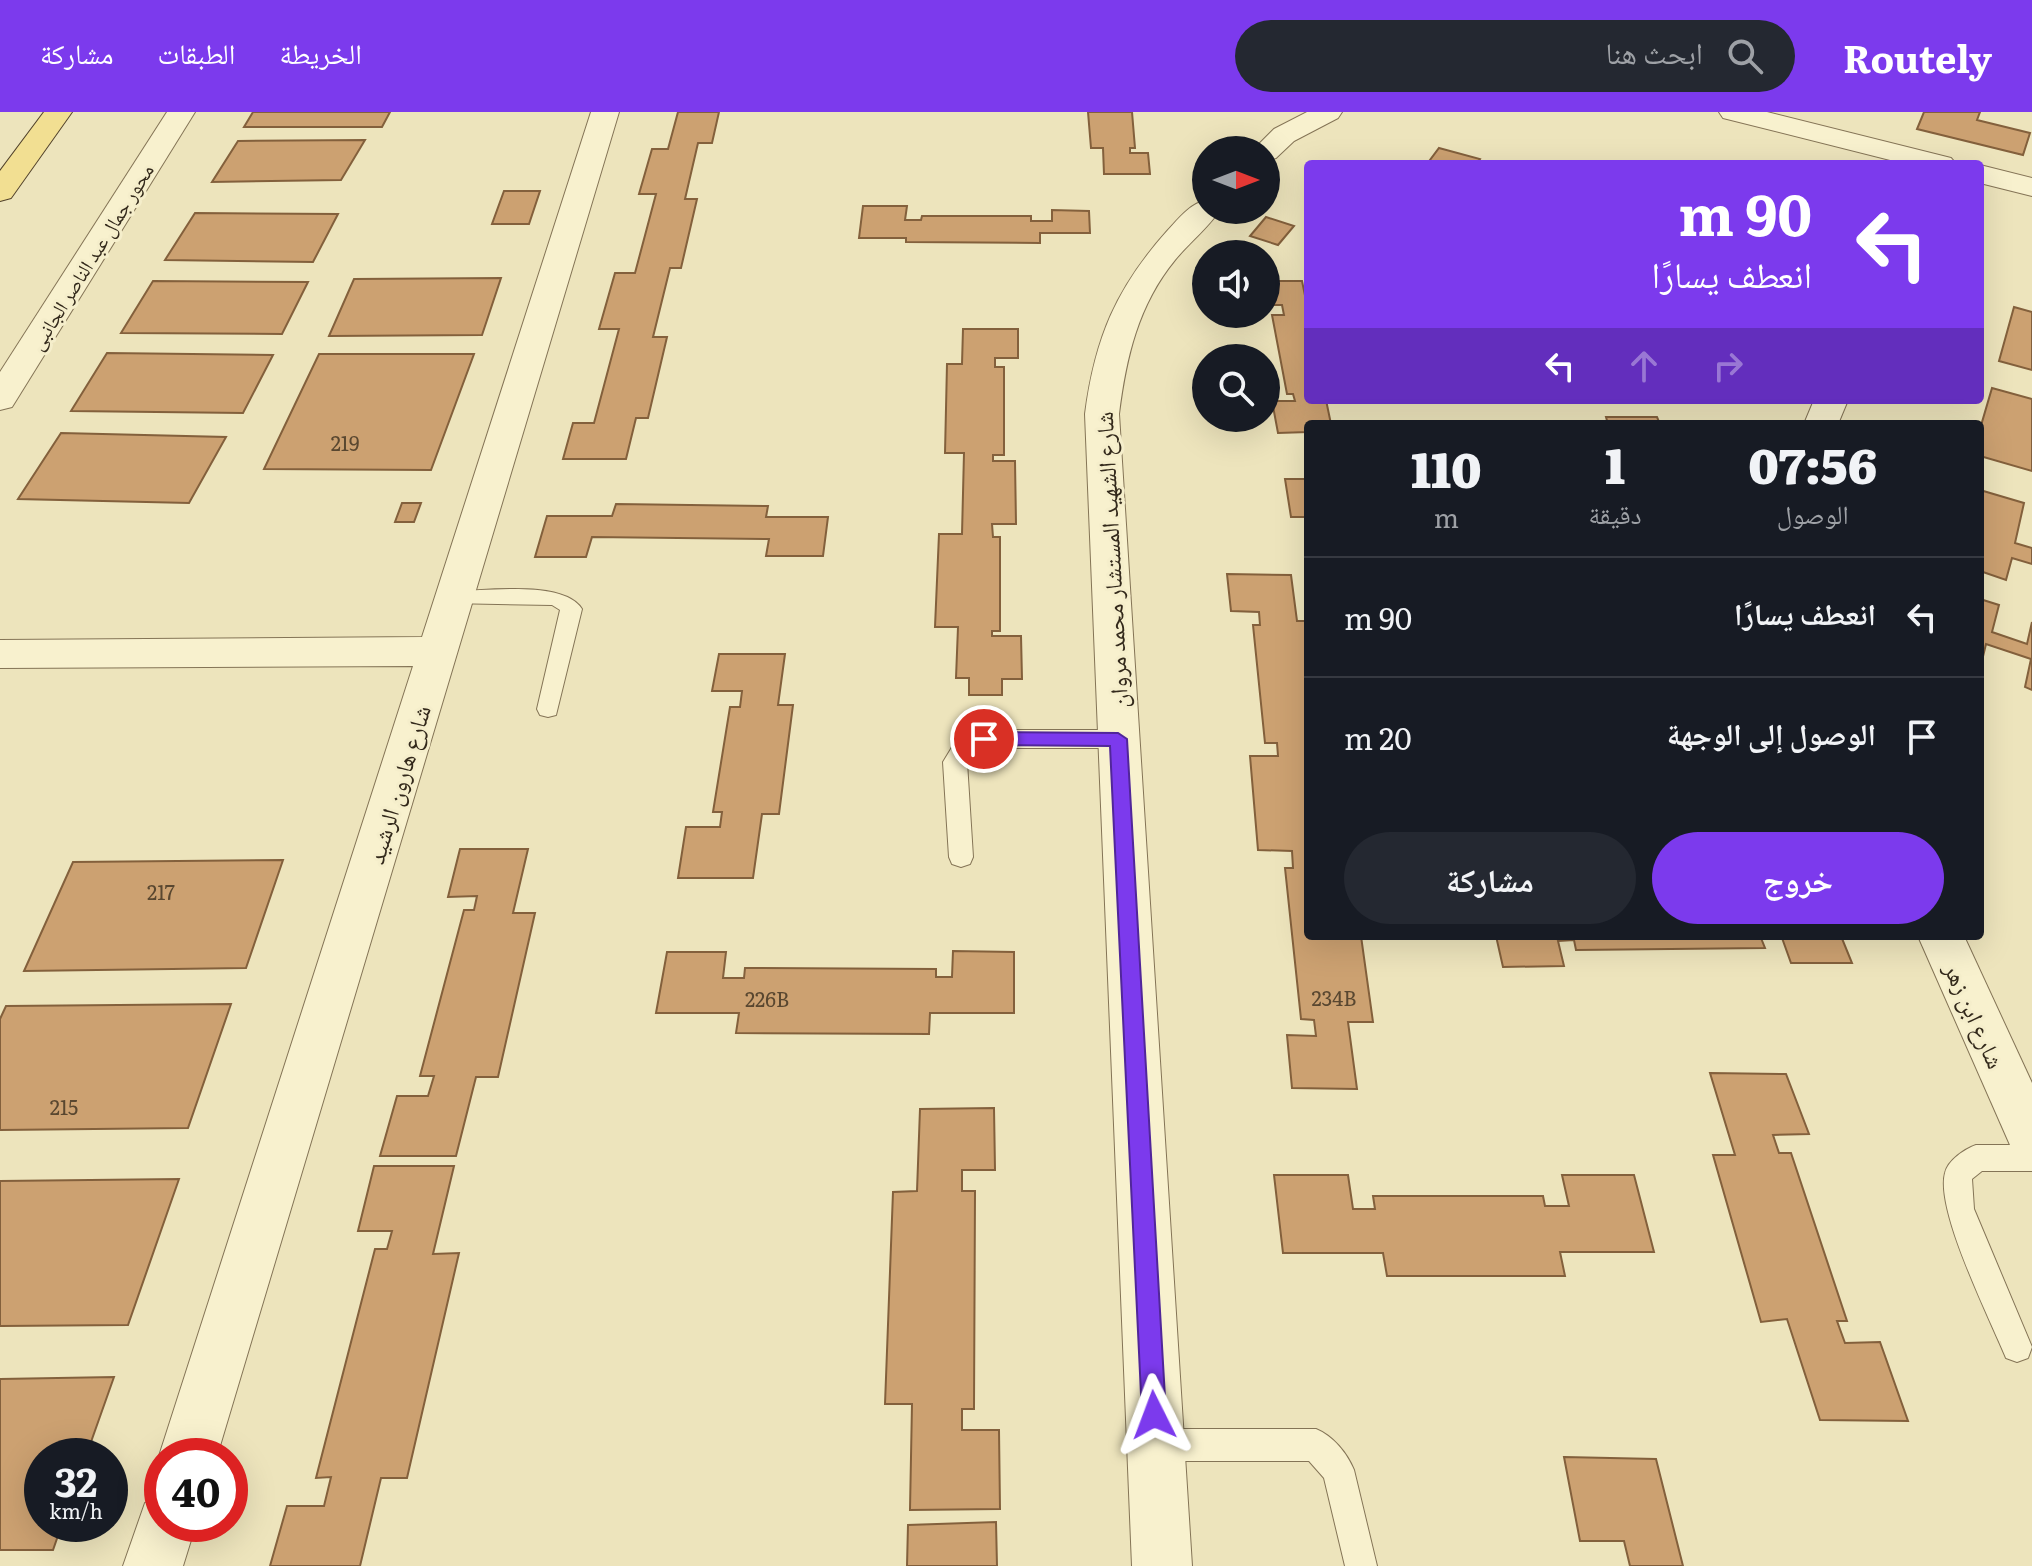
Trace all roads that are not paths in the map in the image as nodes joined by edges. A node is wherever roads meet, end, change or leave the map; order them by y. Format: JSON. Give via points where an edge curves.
{"nodes":[{"id":1,"x":58,"y":112,"type":"edge"},
{"id":2,"x":181,"y":112,"type":"edge"},
{"id":3,"x":605,"y":112,"type":"edge"},
{"id":4,"x":1328,"y":112,"type":"edge"},
{"id":5,"x":1733,"y":112,"type":"edge"},
{"id":6,"x":1280,"y":139,"type":"edge"},
{"id":7,"x":1918,"y":160,"type":"edge"},
{"id":8,"x":1984,"y":175,"type":"edge"},
{"id":9,"x":2032,"y":187,"type":"edge"},
{"id":10,"x":0,"y":192,"type":"edge"},
{"id":11,"x":1192,"y":223,"type":"edge"},
{"id":12,"x":0,"y":399,"type":"edge"},
{"id":13,"x":455,"y":598,"type":"junction"},
{"id":14,"x":437,"y":651,"type":"junction"},
{"id":15,"x":0,"y":654,"type":"edge"},
{"id":16,"x":548,"y":709,"type":"dead end"},
{"id":17,"x":1118,"y":739,"type":"junction"},
{"id":18,"x":961,"y":857,"type":"dead end"},
{"id":19,"x":1943,"y":940,"type":"edge"},
{"id":20,"x":2032,"y":1138,"type":"edge"},
{"id":21,"x":2032,"y":1158,"type":"edge"},
{"id":22,"x":2017,"y":1347,"type":"dead end"},
{"id":23,"x":194,"y":1438,"type":"edge"},
{"id":24,"x":1155,"y":1445,"type":"junction"},
{"id":25,"x":160,"y":1542,"type":"edge"},
{"id":26,"x":153,"y":1566,"type":"edge"},
{"id":27,"x":1162,"y":1566,"type":"edge"},
{"id":28,"x":1361,"y":1566,"type":"edge"}],
"edges":[{"from":1,"to":10,"type":"main road"},
{"from":2,"to":12,"type":"street","name":"محور جمال عبد الناصر الجانبى"},
{"from":3,"to":13,"type":"street","name":"شارع هارون الرشيد"},
{"from":4,"to":6,"type":"street"},
{"from":5,"to":7,"type":"street"},
{"from":8,"to":9,"type":"street"},
{"from":11,"to":17,"type":"street","name":"شارع الشهيد المستشار محمد مروان","via":[[1141,282],[1106,366],[1102,414]]},
{"from":13,"to":14,"type":"street","name":"شارع هارون الرشيد"},
{"from":13,"to":16,"type":"lane","via":[[552,598],[571,609]]},
{"from":14,"to":15,"type":"street"},
{"from":14,"to":23,"type":"street","name":"شارع هارون الرشيد"},
{"from":17,"to":18,"type":"lane","via":[[984,739],[965,745],[955,762]]},
{"from":17,"to":24,"type":"street","name":"شارع الشهيد المستشار محمد مروان"},
{"from":19,"to":20,"type":"street","name":"شارع ابن زهر"},
{"from":21,"to":22,"type":"lane","via":[[1976,1158],[1958,1174],[1960,1209]]},
{"from":24,"to":27,"type":"street","name":"شارع الشهيد المستشار محمد مروان"},
{"from":24,"to":28,"type":"lane","via":[[1316,1445],[1338,1470]]},
{"from":25,"to":26,"type":"street"}]}
